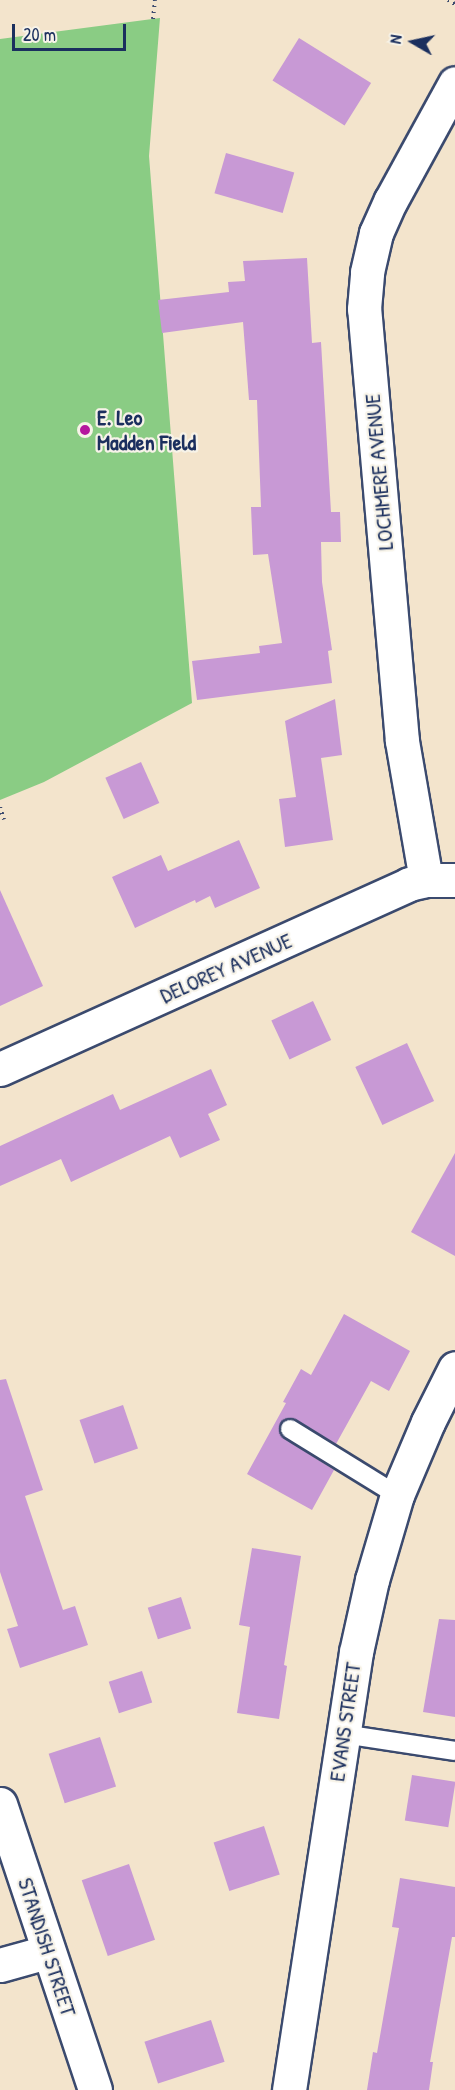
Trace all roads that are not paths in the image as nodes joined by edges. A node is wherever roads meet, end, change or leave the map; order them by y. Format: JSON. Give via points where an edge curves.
{"nodes":[{"id":1,"x":455,"y":83,"type":"edge"},
{"id":2,"x":440,"y":880,"type":"edge"},
{"id":3,"x":0,"y":1069,"type":"edge"},
{"id":4,"x":455,"y":1368,"type":"edge"},
{"id":5,"x":290,"y":1429,"type":"dead end"},
{"id":6,"x":397,"y":1495,"type":"junction"},
{"id":7,"x":343,"y":1734,"type":"junction"},
{"id":8,"x":455,"y":1751,"type":"edge"},
{"id":9,"x":0,"y":1804,"type":"edge"},
{"id":10,"x":47,"y":1952,"type":"junction"},
{"id":11,"x":0,"y":1965,"type":"edge"},
{"id":12,"x":94,"y":2090,"type":"edge"},
{"id":13,"x":289,"y":2090,"type":"edge"}],
"edges":[{"from":1,"to":2,"type":"street","name":"LOCHMERE AVENUE","via":[[376,233],[364,309],[402,741]]},
{"from":2,"to":3,"type":"street","name":"DELOREY AVENUE","via":[[409,884],[381,896]]},
{"from":4,"to":6,"type":"street","name":"EVANS STREET"},
{"from":5,"to":6,"type":"lane"},
{"from":6,"to":7,"type":"street","name":"EVANS STREET","via":[[372,1580]]},
{"from":7,"to":8,"type":"lane"},
{"from":7,"to":13,"type":"street","name":"EVANS STREET"},
{"from":9,"to":10,"type":"street","name":"STANDISH STREET"},
{"from":10,"to":11,"type":"street"},
{"from":10,"to":12,"type":"street","name":"STANDISH STREET"}]}
